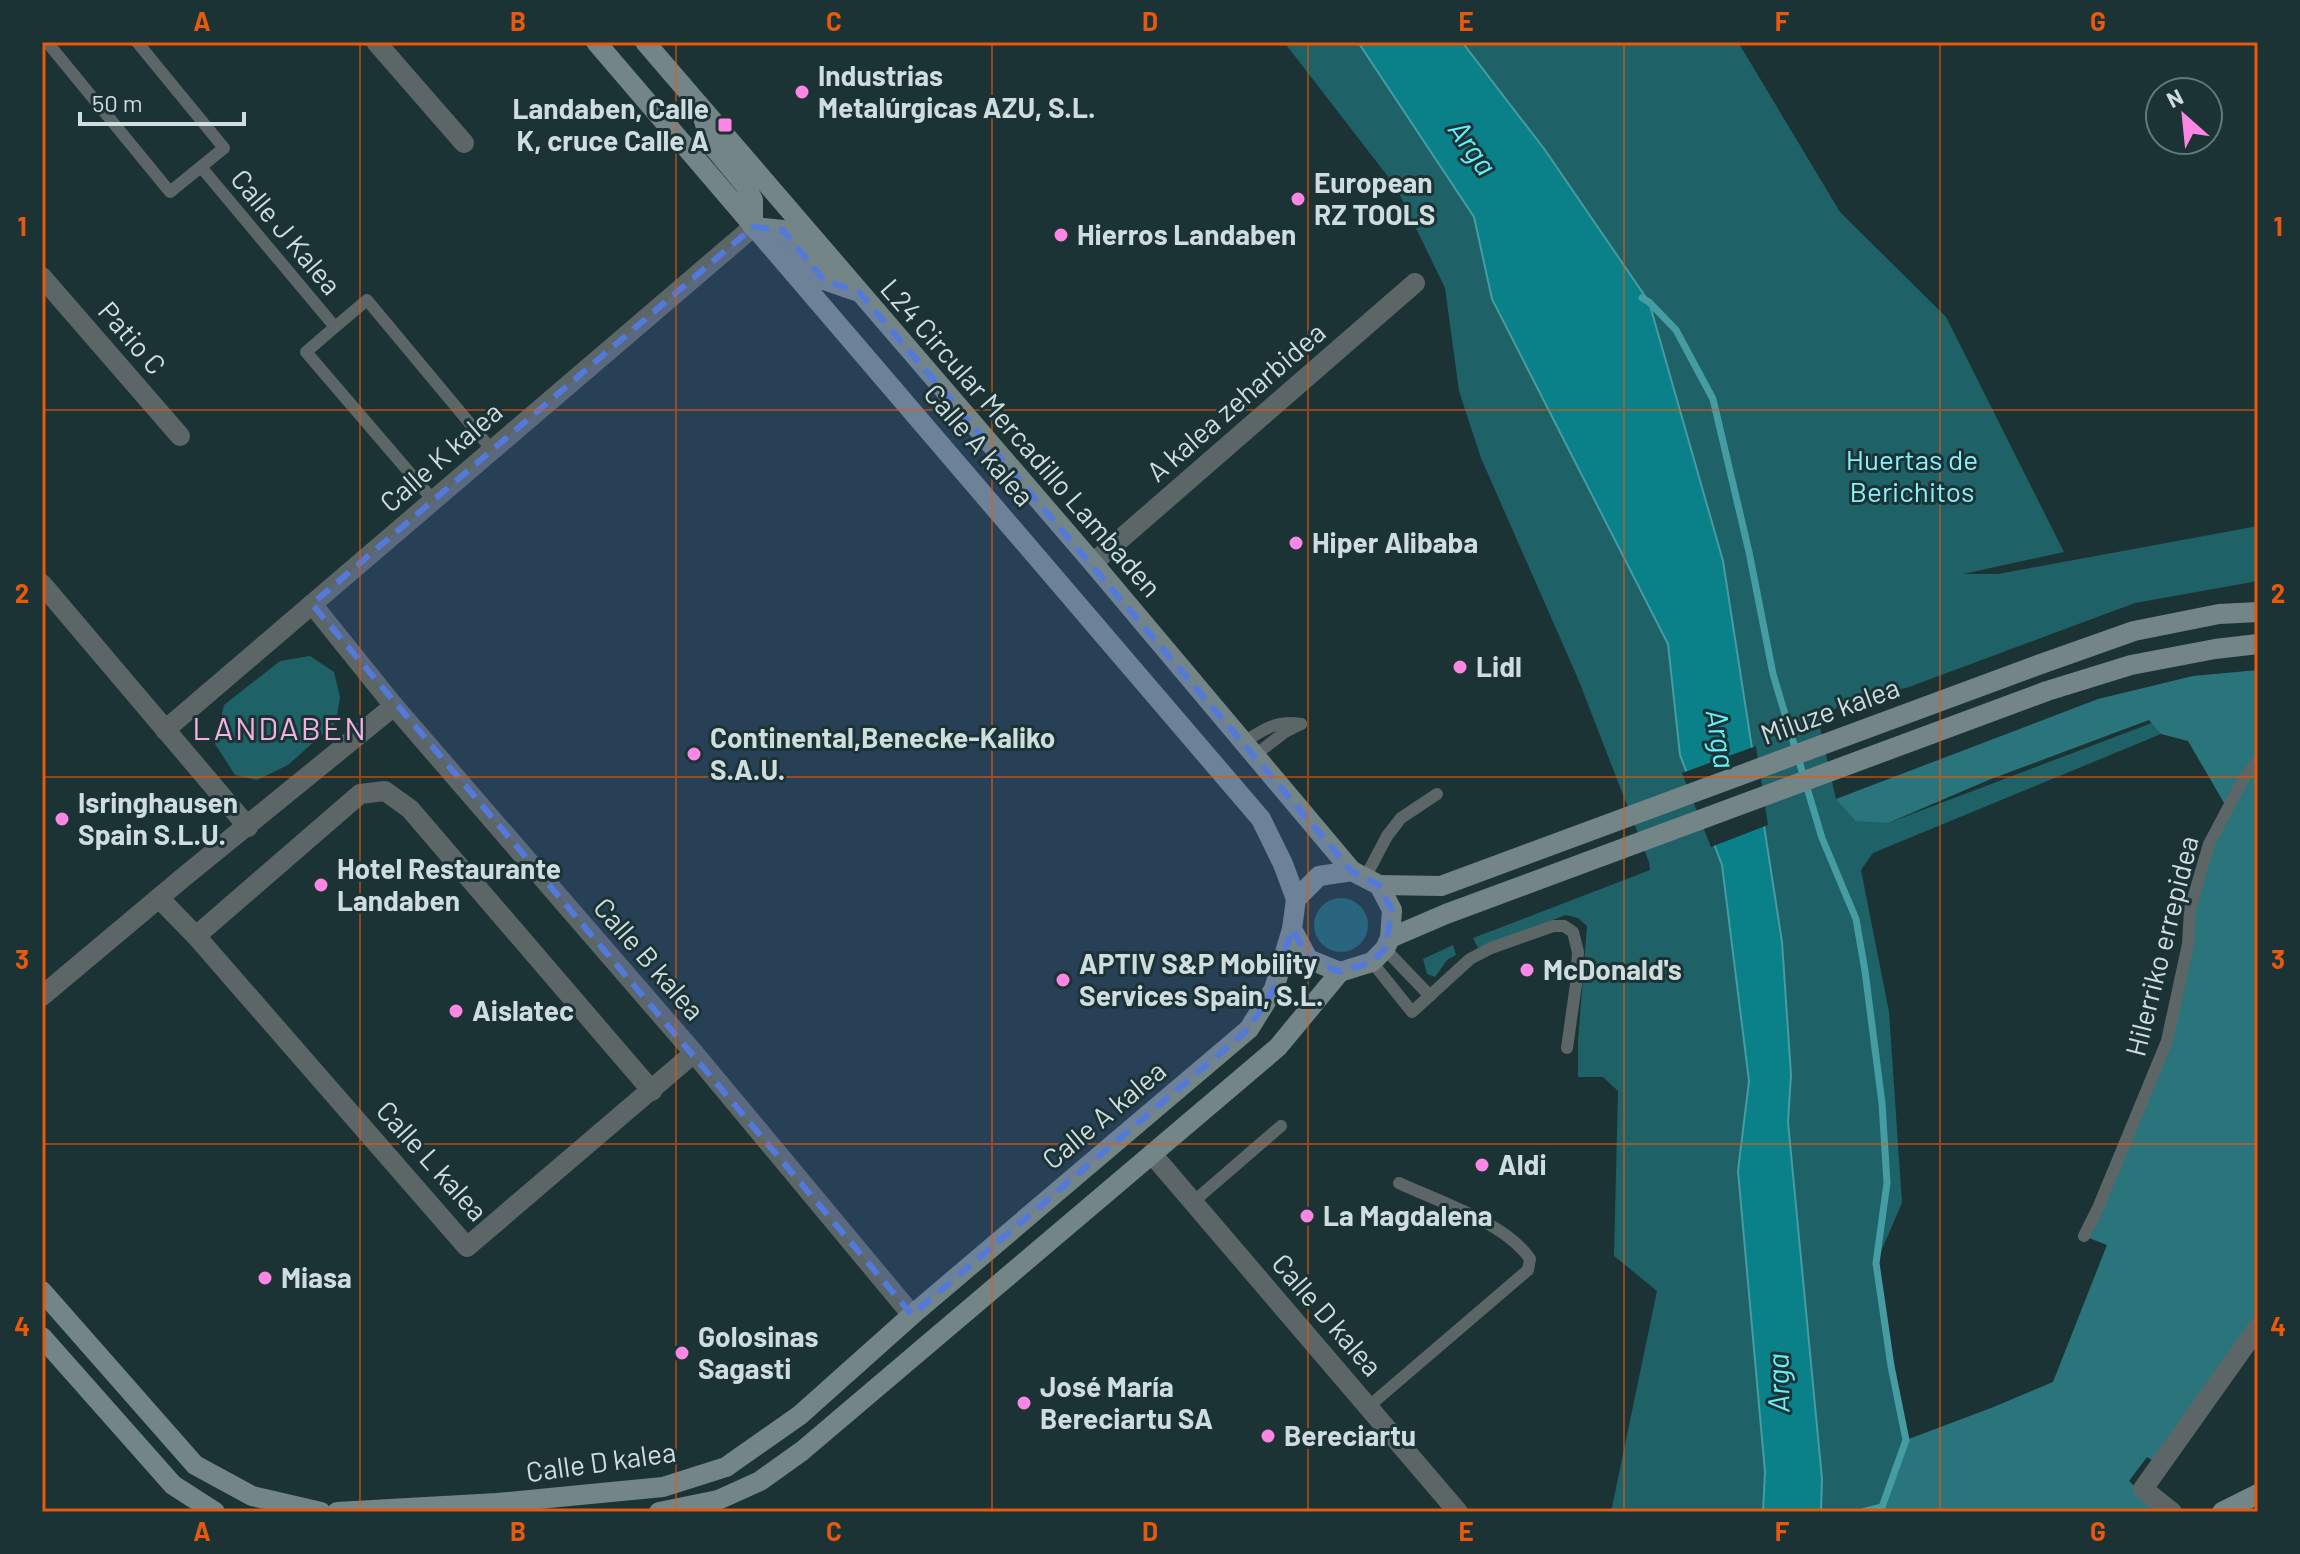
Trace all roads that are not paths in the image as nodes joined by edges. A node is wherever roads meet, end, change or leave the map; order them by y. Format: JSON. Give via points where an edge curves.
{"nodes":[{"id":1,"x":47,"y":42,"type":"edge"},
{"id":2,"x":137,"y":42,"type":"edge"},
{"id":3,"x":376,"y":42,"type":"edge"},
{"id":4,"x":596,"y":42,"type":"edge"},
{"id":5,"x":645,"y":42,"type":"edge"},
{"id":6,"x":700,"y":106,"type":"junction"},
{"id":7,"x":464,"y":143,"type":"dead end"},
{"id":8,"x":201,"y":167,"type":"junction"},
{"id":9,"x":753,"y":227,"type":"junction"},
{"id":10,"x":42,"y":277,"type":"edge"},
{"id":11,"x":1415,"y":283,"type":"dead end"},
{"id":12,"x":859,"y":292,"type":"junction"},
{"id":13,"x":335,"y":327,"type":"junction"},
{"id":14,"x":180,"y":436,"type":"dead end"},
{"id":15,"x":492,"y":450,"type":"junction"},
{"id":16,"x":433,"y":500,"type":"junction"},
{"id":17,"x":1093,"y":563,"type":"junction"},
{"id":18,"x":42,"y":584,"type":"edge"},
{"id":19,"x":312,"y":604,"type":"junction"},
{"id":20,"x":2258,"y":612,"type":"edge"},
{"id":21,"x":2258,"y":644,"type":"edge"},
{"id":22,"x":394,"y":706,"type":"junction"},
{"id":23,"x":165,"y":730,"type":"junction"},
{"id":24,"x":2258,"y":761,"type":"edge"},
{"id":25,"x":1437,"y":794,"type":"dead end"},
{"id":26,"x":248,"y":827,"type":"junction"},
{"id":27,"x":1365,"y":878,"type":"junction"},
{"id":28,"x":160,"y":899,"type":"junction"},
{"id":29,"x":1296,"y":899,"type":"junction"},
{"id":30,"x":1292,"y":929,"type":"junction"},
{"id":31,"x":196,"y":936,"type":"junction"},
{"id":32,"x":1382,"y":950,"type":"junction"},
{"id":33,"x":1340,"y":972,"type":"junction"},
{"id":34,"x":42,"y":996,"type":"edge"},
{"id":35,"x":1430,"y":996,"type":"junction"},
{"id":36,"x":1567,"y":1048,"type":"dead end"},
{"id":37,"x":694,"y":1053,"type":"junction"},
{"id":38,"x":652,"y":1091,"type":"junction"},
{"id":39,"x":1281,"y":1126,"type":"dead end"},
{"id":40,"x":1152,"y":1154,"type":"junction"},
{"id":41,"x":1399,"y":1183,"type":"dead end"},
{"id":42,"x":1193,"y":1202,"type":"junction"},
{"id":43,"x":2084,"y":1236,"type":"dead end"},
{"id":44,"x":1008,"y":1277,"type":"junction"},
{"id":45,"x":42,"y":1291,"type":"edge"},
{"id":46,"x":912,"y":1315,"type":"junction"},
{"id":47,"x":2258,"y":1327,"type":"edge"},
{"id":48,"x":42,"y":1337,"type":"edge"},
{"id":49,"x":886,"y":1380,"type":"junction"},
{"id":50,"x":1368,"y":1407,"type":"junction"},
{"id":51,"x":2258,"y":1494,"type":"edge"},
{"id":52,"x":718,"y":1506,"type":"edge"},
{"id":53,"x":215,"y":1512,"type":"edge"},
{"id":54,"x":321,"y":1512,"type":"edge"},
{"id":55,"x":337,"y":1512,"type":"edge"},
{"id":56,"x":659,"y":1512,"type":"edge"},
{"id":57,"x":1458,"y":1512,"type":"edge"},
{"id":58,"x":2172,"y":1512,"type":"edge"},
{"id":59,"x":2222,"y":1512,"type":"edge"}],
"edges":[{"from":1,"to":8,"type":"lane","name":"Calle J Kalea","via":[[170,192]]},
{"from":2,"to":8,"type":"lane","name":"Calle J Kalea","via":[[224,148]]},
{"from":3,"to":7,"type":"street"},
{"from":4,"to":9,"type":"main road","name":"Calle A kalea"},
{"from":5,"to":6,"type":"main road","name":"L24 Circular Mercadillo Lambaden"},
{"from":6,"to":9,"type":"main road","via":[[711,144],[753,200]]},
{"from":6,"to":12,"type":"main road","name":"L24 Circular Mercadillo Lambaden"},
{"from":8,"to":13,"type":"lane","name":"Calle J Kalea"},
{"from":9,"to":12,"type":"main road","via":[[783,230],[824,280]]},
{"from":9,"to":15,"type":"street","name":"Calle K kalea"},
{"from":9,"to":29,"type":"main road","name":"Calle A kalea","via":[[1261,819]]},
{"from":10,"to":14,"type":"street","name":"Patio C"},
{"from":11,"to":17,"type":"street","name":"A kalea zeharbidea"},
{"from":12,"to":17,"type":"main road","name":"L24 Circular Mercadillo Lambaden"},
{"from":13,"to":15,"type":"lane","name":"Calle J Kalea","via":[[367,300]]},
{"from":13,"to":16,"type":"lane","name":"Calle J Kalea","via":[[306,352]]},
{"from":15,"to":16,"type":"street","name":"Calle K kalea"},
{"from":16,"to":19,"type":"street","name":"Calle K kalea"},
{"from":17,"to":27,"type":"main road","name":"L24 Circular Mercadillo Lambaden"},
{"from":18,"to":23,"type":"street"},
{"from":19,"to":22,"type":"street","name":"Calle B kalea"},
{"from":19,"to":23,"type":"street","name":"Calle K kalea"},
{"from":20,"to":27,"type":"main road","name":"Miluze kalea","via":[[2134,631],[1441,886]]},
{"from":21,"to":32,"type":"main road","name":"Miluze kalea","via":[[2131,665],[2047,691],[1446,914]]},
{"from":22,"to":26,"type":"street"},
{"from":22,"to":37,"type":"street","name":"Calle B kalea"},
{"from":23,"to":26,"type":"street"},
{"from":24,"to":43,"type":"lane","name":"Hilerriko errepidea","via":[[2209,844],[2190,909],[2188,944],[2167,1041]]},
{"from":25,"to":27,"type":"lane","via":[[1401,818]]},
{"from":26,"to":28,"type":"street"},
{"from":27,"to":29,"type":"main road","via":[[1319,876]]},
{"from":27,"to":32,"type":"main road","via":[[1392,910]]},
{"from":28,"to":31,"type":"street","name":"Calle L kalea"},
{"from":28,"to":34,"type":"street"},
{"from":29,"to":30,"type":"main road"},
{"from":30,"to":33,"type":"main road","via":[[1308,959]]},
{"from":30,"to":46,"type":"main road","name":"Calle A kalea","via":[[1274,989],[1249,1029]]},
{"from":31,"to":38,"type":"street","via":[[360,794],[385,791],[410,809]]},
{"from":31,"to":38,"type":"street","name":"Calle L kalea","via":[[467,1247]]},
{"from":32,"to":33,"type":"main road"},
{"from":32,"to":35,"type":"lane"},
{"from":32,"to":35,"type":"lane","via":[[1412,1012]]},
{"from":33,"to":40,"type":"main road","via":[[1278,1047]]},
{"from":35,"to":36,"type":"lane","via":[[1470,959],[1491,948],[1564,926],[1573,932],[1578,952]]},
{"from":37,"to":38,"type":"street","name":"Calle L kalea"},
{"from":37,"to":46,"type":"street","name":"Calle B kalea"},
{"from":39,"to":42,"type":"lane"},
{"from":40,"to":42,"type":"street","name":"Calle D kalea"},
{"from":40,"to":44,"type":"main road"},
{"from":41,"to":50,"type":"lane","via":[[1497,1228],[1530,1259],[1528,1270]]},
{"from":42,"to":50,"type":"street","name":"Calle D kalea"},
{"from":44,"to":46,"type":"main road","via":[[977,1292],[940,1321]]},
{"from":44,"to":49,"type":"main road","name":"Calle D kalea"},
{"from":45,"to":54,"type":"main road","via":[[195,1465],[252,1496]]},
{"from":46,"to":49,"type":"main road","via":[[914,1341],[887,1365]]},
{"from":46,"to":55,"type":"main road","name":"Calle D kalea","via":[[800,1415],[726,1467],[663,1487]]},
{"from":47,"to":58,"type":"street","via":[[2143,1489]]},
{"from":48,"to":53,"type":"main road","via":[[173,1485]]},
{"from":49,"to":52,"type":"main road","name":"Calle D kalea","via":[[802,1451]]},
{"from":50,"to":57,"type":"street","name":"Calle D kalea"},
{"from":51,"to":59,"type":"main road"},
{"from":52,"to":56,"type":"main road","name":"Calle D kalea"}]}
